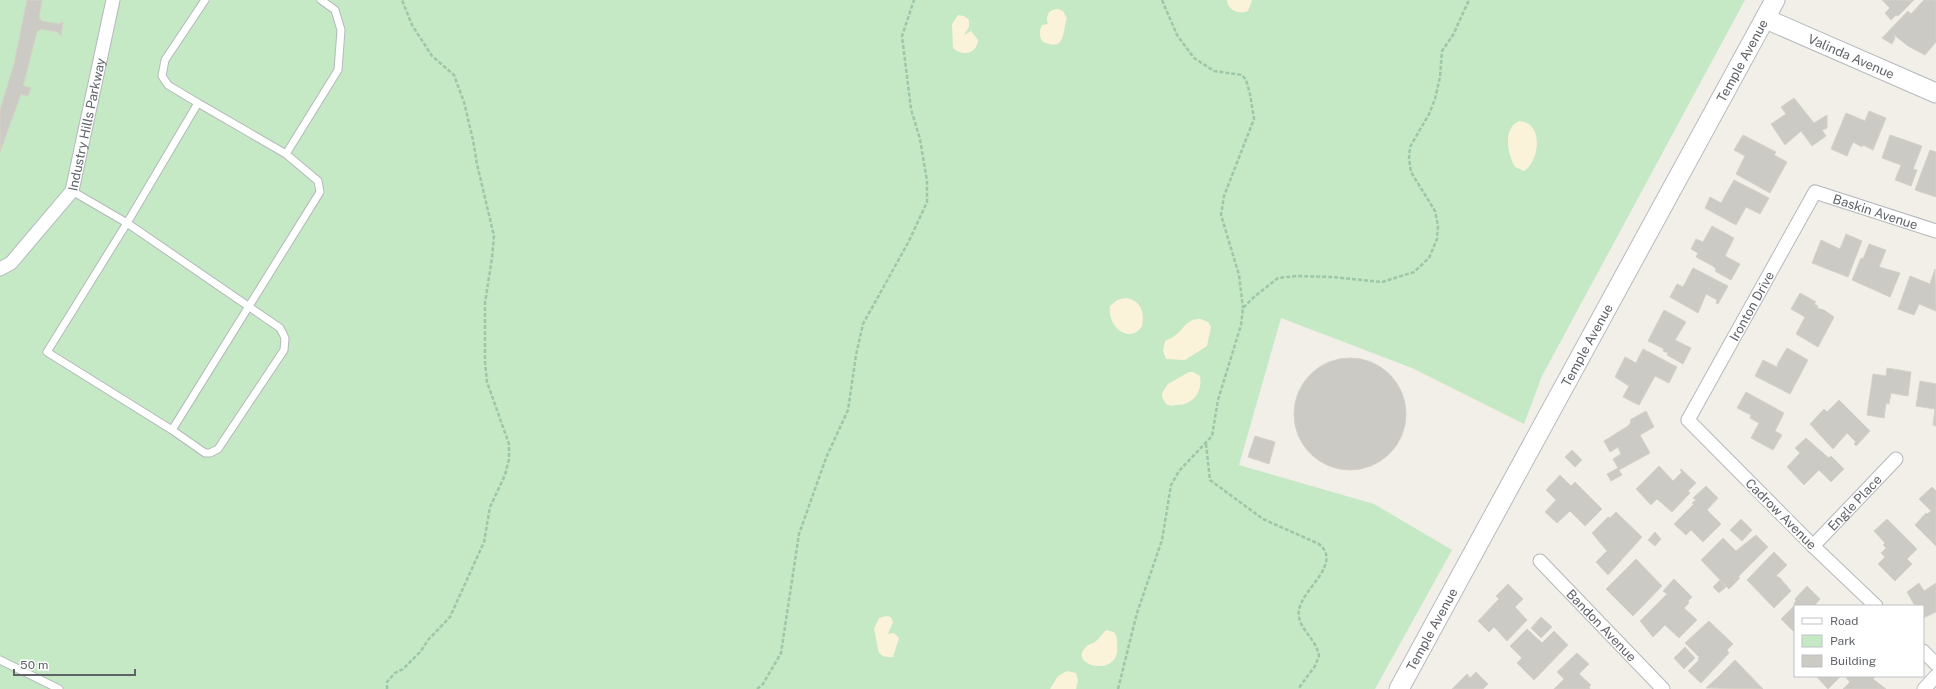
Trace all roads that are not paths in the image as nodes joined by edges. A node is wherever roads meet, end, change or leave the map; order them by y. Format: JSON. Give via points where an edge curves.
{"nodes":[{"id":1,"x":113,"y":0,"type":"edge"},
{"id":2,"x":205,"y":0,"type":"edge"},
{"id":3,"x":320,"y":0,"type":"edge"},
{"id":4,"x":1775,"y":0,"type":"edge"},
{"id":5,"x":1766,"y":19,"type":"junction"},
{"id":6,"x":1936,"y":93,"type":"edge"},
{"id":7,"x":198,"y":103,"type":"junction"},
{"id":8,"x":286,"y":154,"type":"junction"},
{"id":9,"x":72,"y":191,"type":"junction"},
{"id":10,"x":1815,"y":192,"type":"joint"},
{"id":11,"x":127,"y":223,"type":"junction"},
{"id":12,"x":1936,"y":231,"type":"edge"},
{"id":13,"x":0,"y":269,"type":"edge"},
{"id":14,"x":248,"y":307,"type":"junction"},
{"id":15,"x":1688,"y":420,"type":"joint"},
{"id":16,"x":172,"y":430,"type":"junction"},
{"id":17,"x":1896,"y":459,"type":"dead end"},
{"id":18,"x":1813,"y":546,"type":"junction"},
{"id":19,"x":1540,"y":561,"type":"dead end"},
{"id":20,"x":1875,"y":605,"type":"edge"},
{"id":21,"x":1924,"y":652,"type":"edge"},
{"id":22,"x":0,"y":660,"type":"edge"},
{"id":23,"x":1936,"y":664,"type":"edge"},
{"id":24,"x":1936,"y":676,"type":"edge"},
{"id":25,"x":59,"y":689,"type":"edge"},
{"id":26,"x":1399,"y":689,"type":"edge"},
{"id":27,"x":1663,"y":689,"type":"edge"},
{"id":28,"x":1924,"y":689,"type":"edge"}],
"edges":[{"from":1,"to":9,"type":"street","name":"Industry Hills Parkway"},
{"from":2,"to":7,"type":"lane","via":[[165,60],[162,76],[168,85]]},
{"from":3,"to":8,"type":"lane","via":[[335,10],[341,30],[338,70]]},
{"from":4,"to":5,"type":"main road","name":"Temple Avenue"},
{"from":5,"to":6,"type":"main road","name":"Valinda Avenue"},
{"from":5,"to":26,"type":"main road","name":"Temple Avenue"},
{"from":7,"to":8,"type":"lane"},
{"from":7,"to":11,"type":"lane"},
{"from":8,"to":14,"type":"lane","via":[[318,181],[320,192]]},
{"from":9,"to":11,"type":"lane"},
{"from":9,"to":13,"type":"street","name":"Industry Hills Parkway","via":[[11,263]]},
{"from":10,"to":12,"type":"street","name":"Baskin Avenue"},
{"from":10,"to":15,"type":"street","name":"Ironton Drive"},
{"from":11,"to":14,"type":"lane"},
{"from":11,"to":16,"type":"lane","via":[[47,352]]},
{"from":14,"to":16,"type":"lane"},
{"from":14,"to":16,"type":"lane","via":[[280,328],[284,338],[284,350],[218,449],[205,453]]},
{"from":15,"to":18,"type":"street","name":"Cadrow Avenue"},
{"from":17,"to":18,"type":"street","name":"Engle Place"},
{"from":18,"to":20,"type":"street","name":"Cadrow Avenue"},
{"from":19,"to":27,"type":"street","name":"Bandon Avenue"},
{"from":21,"to":23,"type":"street"},
{"from":22,"to":25,"type":"lane"},
{"from":24,"to":28,"type":"street"}]}
